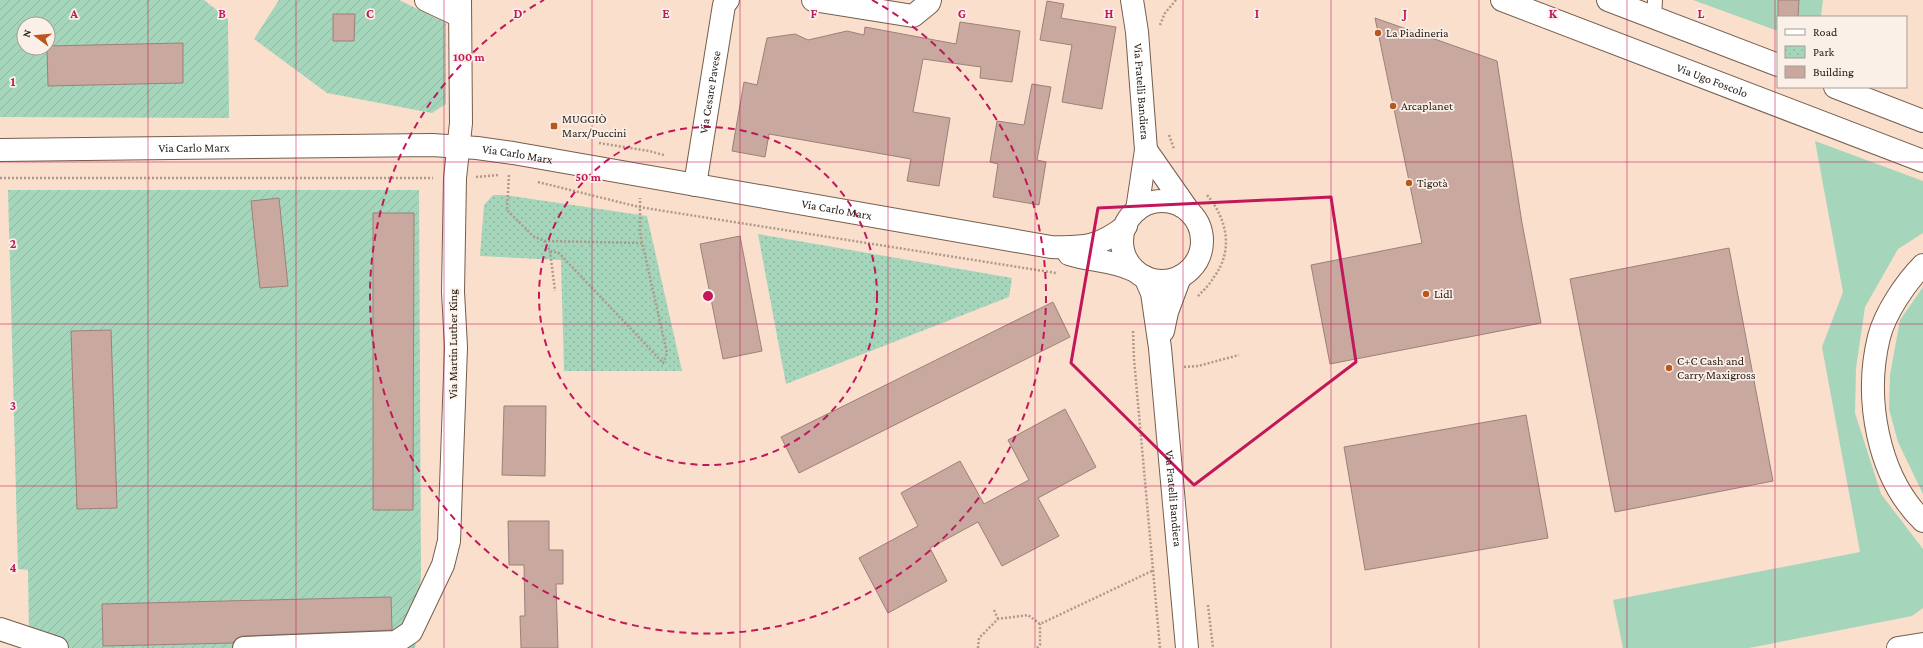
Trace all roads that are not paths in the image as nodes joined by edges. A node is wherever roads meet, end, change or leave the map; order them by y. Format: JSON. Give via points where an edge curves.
{"nodes":[{"id":1,"x":426,"y":0,"type":"edge"},
{"id":2,"x":728,"y":0,"type":"edge"},
{"id":3,"x":813,"y":0,"type":"edge"},
{"id":4,"x":930,"y":0,"type":"edge"},
{"id":5,"x":1132,"y":0,"type":"edge"},
{"id":6,"x":1147,"y":0,"type":"edge"},
{"id":7,"x":1502,"y":0,"type":"edge"},
{"id":8,"x":1608,"y":0,"type":"edge"},
{"id":9,"x":460,"y":8,"type":"edge"},
{"id":10,"x":1654,"y":9,"type":"edge"},
{"id":11,"x":1137,"y":32,"type":"junction"},
{"id":12,"x":1777,"y":65,"type":"edge"},
{"id":13,"x":1838,"y":88,"type":"edge"},
{"id":14,"x":1923,"y":121,"type":"edge"},
{"id":15,"x":458,"y":147,"type":"junction"},
{"id":16,"x":0,"y":150,"type":"edge"},
{"id":17,"x":1146,"y":150,"type":"junction"},
{"id":18,"x":1923,"y":161,"type":"edge"},
{"id":19,"x":695,"y":185,"type":"junction"},
{"id":20,"x":1188,"y":210,"type":"junction"},
{"id":21,"x":1132,"y":218,"type":"junction"},
{"id":22,"x":1051,"y":247,"type":"junction"},
{"id":23,"x":1923,"y":265,"type":"edge"},
{"id":24,"x":1139,"y":274,"type":"junction"},
{"id":25,"x":1180,"y":277,"type":"junction"},
{"id":26,"x":1160,"y":348,"type":"junction"},
{"id":27,"x":1923,"y":521,"type":"edge"},
{"id":28,"x":0,"y":629,"type":"edge"},
{"id":29,"x":1923,"y":644,"type":"edge"},
{"id":30,"x":56,"y":648,"type":"edge"},
{"id":31,"x":244,"y":648,"type":"edge"},
{"id":32,"x":1187,"y":648,"type":"edge"},
{"id":33,"x":1898,"y":648,"type":"edge"}],
"edges":[{"from":1,"to":9,"type":"main road"},
{"from":2,"to":19,"type":"main road","name":"Via Cesare Pavese","via":[[724,5]]},
{"from":3,"to":4,"type":"main road","via":[[913,16]]},
{"from":5,"to":11,"type":"main road","name":"Via Fratelli Bandiera"},
{"from":6,"to":11,"type":"main road","name":"Via Fratelli Bandiera"},
{"from":7,"to":18,"type":"main road","name":"Via Ugo Foscolo"},
{"from":8,"to":10,"type":"main road"},
{"from":9,"to":15,"type":"main road","name":"Via Martin Luther King","via":[[461,116]]},
{"from":10,"to":12,"type":"main road"},
{"from":11,"to":17,"type":"main road","name":"Via Fratelli Bandiera"},
{"from":13,"to":14,"type":"main road"},
{"from":15,"to":16,"type":"main road","name":"Via Carlo Marx","via":[[416,145]]},
{"from":15,"to":19,"type":"main road","name":"Via Carlo Marx","via":[[513,153]]},
{"from":15,"to":31,"type":"main road","name":"Via Martin Luther King","via":[[453,292],[456,347],[449,541],[443,566],[411,632],[396,642]]},
{"from":17,"to":20,"type":"main road","name":"Via Fratelli Bandiera"},
{"from":17,"to":21,"type":"main road","name":"Via Fratelli Bandiera"},
{"from":19,"to":22,"type":"main road","name":"Via Carlo Marx"},
{"from":20,"to":21,"type":"main road","via":[[1176,203],[1148,203]]},
{"from":20,"to":25,"type":"main road","name":"Via Fratelli Bandiera","via":[[1200,230],[1202,244],[1199,257],[1191,269]]},
{"from":21,"to":22,"type":"main road","name":"Via Carlo Marx","via":[[1096,244],[1076,248]]},
{"from":21,"to":24,"type":"main road","name":"Via Fratelli Bandiera","via":[[1122,244],[1126,258]]},
{"from":22,"to":24,"type":"main road","name":"Via Carlo Marx","via":[[1078,257],[1106,261]]},
{"from":23,"to":27,"type":"main road","via":[[1896,298],[1879,335],[1873,366],[1872,396],[1878,435],[1888,465],[1900,490]]},
{"from":24,"to":25,"type":"main road","name":"Via Fratelli Bandiera","via":[[1152,281],[1167,282]]},
{"from":24,"to":26,"type":"main road","name":"Via Fratelli Bandiera","via":[[1152,293]]},
{"from":25,"to":26,"type":"main road","name":"Via Fratelli Bandiera","via":[[1167,312]]},
{"from":26,"to":32,"type":"main road","name":"Via Fratelli Bandiera"},
{"from":28,"to":30,"type":"main road"},
{"from":29,"to":33,"type":"main road"}]}
